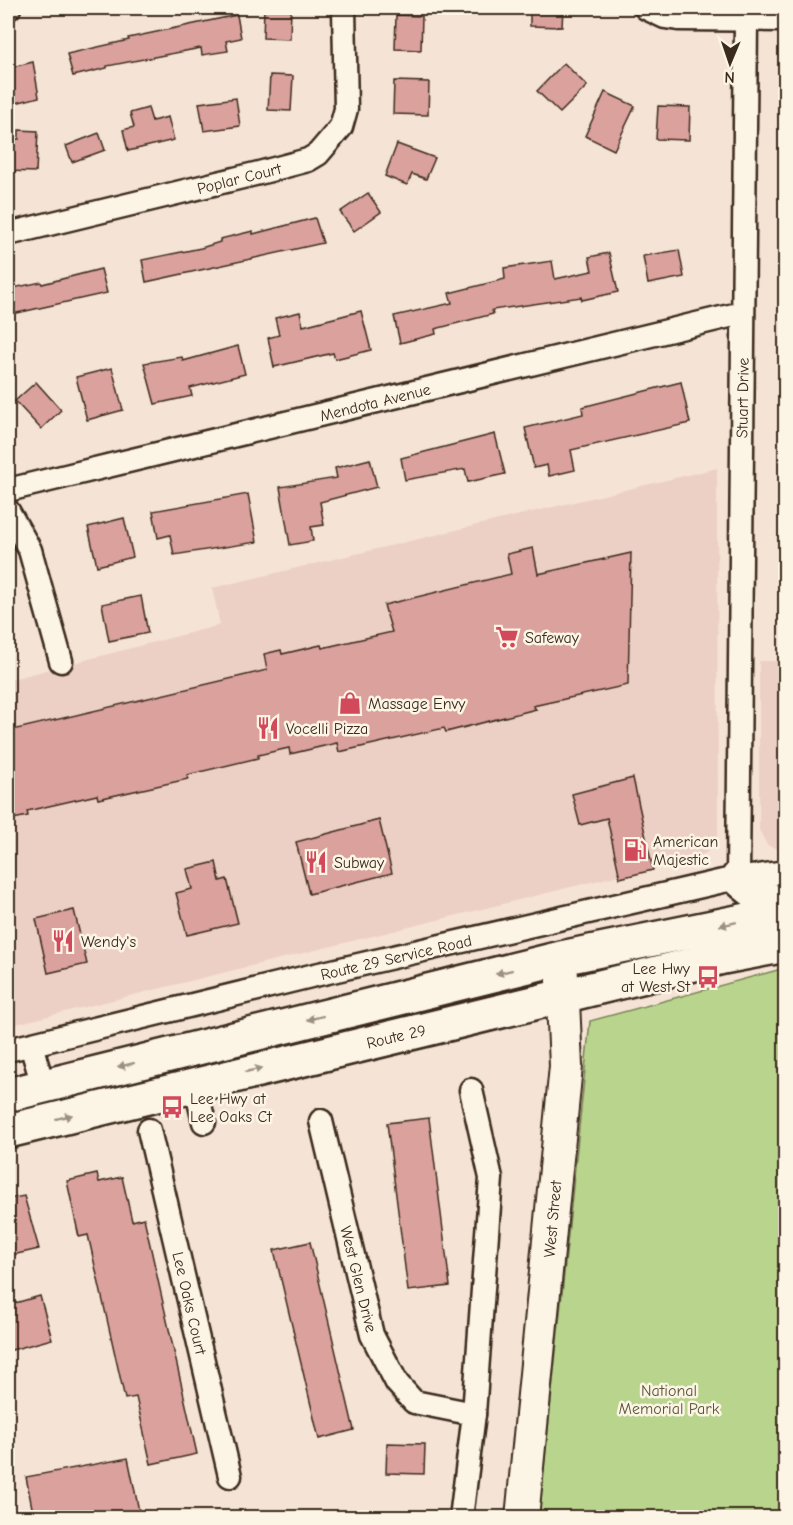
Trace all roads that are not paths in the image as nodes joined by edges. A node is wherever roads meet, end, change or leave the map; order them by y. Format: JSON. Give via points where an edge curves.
{"nodes":[{"id":1,"x":344,"y":8,"type":"edge"},
{"id":2,"x":646,"y":8,"type":"edge"},
{"id":3,"x":746,"y":20,"type":"junction"},
{"id":4,"x":786,"y":21,"type":"edge"},
{"id":5,"x":8,"y":234,"type":"edge"},
{"id":6,"x":742,"y":313,"type":"junction"},
{"id":7,"x":8,"y":490,"type":"edge"},
{"id":8,"x":8,"y":511,"type":"edge"},
{"id":9,"x":61,"y":661,"type":"dead end"},
{"id":10,"x":786,"y":872,"type":"edge"},
{"id":11,"x":738,"y":878,"type":"junction"},
{"id":12,"x":786,"y":904,"type":"edge"},
{"id":13,"x":786,"y":912,"type":"edge"},
{"id":14,"x":552,"y":921,"type":"junction"},
{"id":15,"x":786,"y":945,"type":"edge"},
{"id":16,"x":561,"y":958,"type":"junction"},
{"id":17,"x":563,"y":996,"type":"junction"},
{"id":18,"x":32,"y":1045,"type":"junction"},
{"id":19,"x":8,"y":1050,"type":"edge"},
{"id":20,"x":195,"y":1084,"type":"junction"},
{"id":21,"x":43,"y":1086,"type":"junction"},
{"id":22,"x":471,"y":1090,"type":"dead end"},
{"id":23,"x":8,"y":1095,"type":"edge"},
{"id":24,"x":321,"y":1121,"type":"dead end"},
{"id":25,"x":204,"y":1122,"type":"dead end"},
{"id":26,"x":149,"y":1130,"type":"dead end"},
{"id":27,"x":8,"y":1131,"type":"edge"},
{"id":28,"x":474,"y":1414,"type":"junction"},
{"id":29,"x":230,"y":1476,"type":"dead end"},
{"id":30,"x":461,"y":1518,"type":"edge"},
{"id":31,"x":522,"y":1518,"type":"edge"}],
"edges":[{"from":1,"to":5,"type":"street","name":"Poplar Court","via":[[346,109],[341,127],[318,154],[259,173]]},
{"from":2,"to":3,"type":"street","via":[[678,19]]},
{"from":3,"to":4,"type":"street"},
{"from":3,"to":6,"type":"street","name":"Stuart Drive"},
{"from":6,"to":7,"type":"street","name":"Mendota Avenue"},
{"from":6,"to":11,"type":"street","name":"Stuart Drive"},
{"from":8,"to":9,"type":"street","via":[[30,550]]},
{"from":10,"to":11,"type":"street","name":"Route 29 Service Road"},
{"from":11,"to":12,"type":"main road","via":[[754,894]]},
{"from":11,"to":14,"type":"street","name":"Route 29 Service Road"},
{"from":13,"to":16,"type":"main road","one_way":true},
{"from":14,"to":16,"type":"street","name":"West Street"},
{"from":14,"to":18,"type":"street","name":"Route 29 Service Road"},
{"from":15,"to":17,"type":"main road","name":"Route 29"},
{"from":16,"to":17,"type":"main road","name":"West Street"},
{"from":16,"to":21,"type":"main road","one_way":true},
{"from":20,"to":17,"type":"main road","name":"Route 29","one_way":true},
{"from":17,"to":31,"type":"main road","name":"West Street","via":[[566,1066]]},
{"from":18,"to":19,"type":"street","name":"Route 29 Service Road"},
{"from":18,"to":21,"type":"street"},
{"from":20,"to":25,"type":"street"},
{"from":27,"to":20,"type":"main road","name":"Route 29","one_way":true},
{"from":21,"to":23,"type":"main road"},
{"from":22,"to":28,"type":"street","via":[[491,1178]]},
{"from":24,"to":28,"type":"street","name":"West Glen Drive","via":[[372,1335],[397,1383],[414,1402]]},
{"from":26,"to":29,"type":"street","name":"Lee Oaks Court"},
{"from":28,"to":30,"type":"street"}]}
